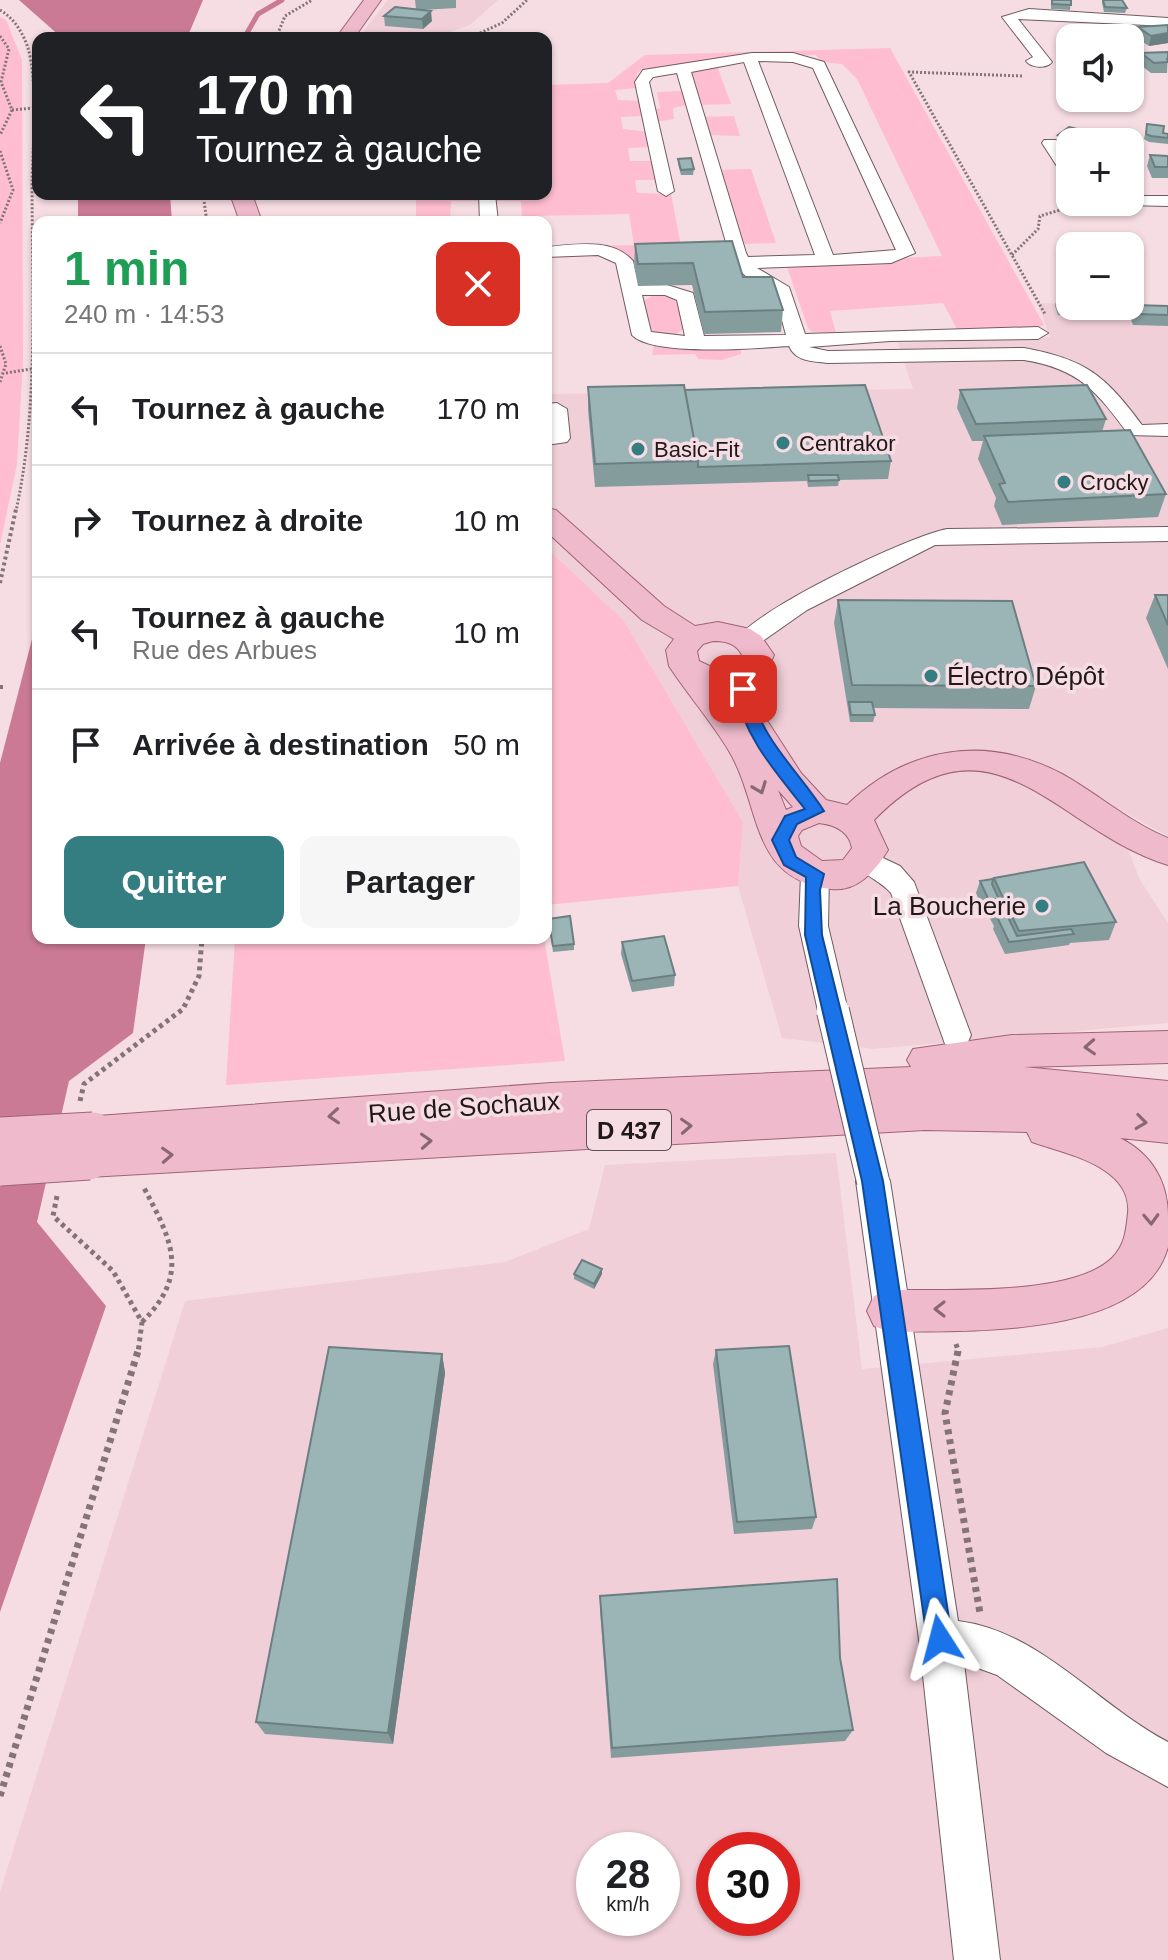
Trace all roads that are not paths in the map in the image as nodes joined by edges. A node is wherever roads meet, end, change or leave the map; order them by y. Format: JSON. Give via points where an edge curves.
{"nodes":[{"id":1,"x":373,"y":0,"type":"edge"},
{"id":2,"x":1168,"y":22,"type":"edge"},
{"id":3,"x":349,"y":32,"type":"edge"},
{"id":4,"x":750,"y":58,"type":"junction"},
{"id":5,"x":1039,"y":62,"type":"road end"},
{"id":6,"x":691,"y":66,"type":"junction"},
{"id":7,"x":1050,"y":143,"type":"dead end"},
{"id":8,"x":1056,"y":152,"type":"edge"},
{"id":9,"x":666,"y":191,"type":"dead end"},
{"id":10,"x":1144,"y":201,"type":"edge"},
{"id":11,"x":1168,"y":201,"type":"edge"},
{"id":12,"x":552,"y":252,"type":"edge"},
{"id":13,"x":826,"y":260,"type":"junction"},
{"id":14,"x":741,"y":263,"type":"junction"},
{"id":15,"x":632,"y":290,"type":"junction"},
{"id":16,"x":1038,"y":333,"type":"dead end"},
{"id":17,"x":695,"y":339,"type":"junction"},
{"id":18,"x":797,"y":341,"type":"junction"},
{"id":19,"x":552,"y":409,"type":"edge"},
{"id":20,"x":1168,"y":430,"type":"edge"},
{"id":21,"x":552,"y":439,"type":"edge"},
{"id":22,"x":552,"y":521,"type":"edge"},
{"id":23,"x":1168,"y":534,"type":"edge"},
{"id":24,"x":692,"y":637,"type":"junction"},
{"id":25,"x":748,"y":640,"type":"junction"},
{"id":26,"x":693,"y":673,"type":"junction"},
{"id":27,"x":744,"y":676,"type":"junction"},
{"id":28,"x":816,"y":811,"type":"junction"},
{"id":29,"x":853,"y":820,"type":"junction"},
{"id":30,"x":780,"y":840,"type":"junction"},
{"id":31,"x":1168,"y":852,"type":"edge"},
{"id":32,"x":866,"y":860,"type":"junction"},
{"id":33,"x":815,"y":874,"type":"junction"},
{"id":34,"x":956,"y":1035,"type":"dead end"},
{"id":35,"x":1168,"y":1047,"type":"edge"},
{"id":36,"x":1168,"y":1098,"type":"edge"},
{"id":37,"x":551,"y":1100,"type":"junction"},
{"id":38,"x":925,"y":1113,"type":"junction"},
{"id":39,"x":1168,"y":1126,"type":"edge"},
{"id":40,"x":0,"y":1138,"type":"edge"},
{"id":41,"x":88,"y":1150,"type":"junction"},
{"id":42,"x":0,"y":1165,"type":"edge"},
{"id":43,"x":890,"y":1311,"type":"junction"},
{"id":44,"x":940,"y":1639,"type":"junction"},
{"id":45,"x":1168,"y":1765,"type":"edge"},
{"id":46,"x":977,"y":1960,"type":"edge"}],
"edges":[{"from":1,"to":3,"type":"main road"},
{"from":2,"to":5,"type":"street","via":[[1029,13],[1009,17]]},
{"from":4,"to":6,"type":"street"},
{"from":4,"to":13,"type":"street"},
{"from":4,"to":13,"type":"street","via":[[803,57],[819,65],[906,253]]},
{"from":6,"to":9,"type":"street","via":[[648,73],[642,82]]},
{"from":6,"to":14,"type":"street","via":[[683,70]]},
{"from":7,"to":8,"type":"street"},
{"from":10,"to":11,"type":"street"},
{"from":12,"to":15,"type":"street","via":[[614,253],[624,261]]},
{"from":13,"to":14,"type":"street"},
{"from":14,"to":18,"type":"street","via":[[750,276],[783,291]]},
{"from":15,"to":17,"type":"street","via":[[667,290],[686,297]]},
{"from":15,"to":17,"type":"street","via":[[642,335],[653,341]]},
{"from":16,"to":18,"type":"street"},
{"from":17,"to":18,"type":"street"},
{"from":18,"to":20,"type":"street","via":[[809,355],[1053,358],[1097,379],[1136,431]]},
{"from":19,"to":21,"type":"street","via":[[557,409],[560,438]]},
{"from":22,"to":24,"type":"main road","via":[[653,613]]},
{"from":23,"to":25,"type":"street","via":[[929,539],[799,605]]},
{"from":24,"to":25,"type":"main road","via":[[721,631]]},
{"from":24,"to":26,"type":"main road","via":[[681,650]]},
{"from":25,"to":27,"type":"main road","via":[[758,663]]},
{"from":26,"to":27,"type":"main road","via":[[718,681]]},
{"from":26,"to":30,"type":"main road","one_way":true,"via":[[747,753]]},
{"from":27,"to":28,"type":"main road","via":[[748,715],[767,751]]},
{"from":28,"to":29,"type":"main road"},
{"from":28,"to":30,"type":"main road","via":[[791,820]]},
{"from":29,"to":31,"type":"main road","via":[[911,772],[967,757],[998,761],[1048,781],[1145,844]]},
{"from":29,"to":32,"type":"main road","via":[[869,839]]},
{"from":30,"to":33,"type":"main road","via":[[790,861]]},
{"from":32,"to":33,"type":"main road","via":[[845,874]]},
{"from":32,"to":34,"type":"street","via":[[890,873],[904,889]]},
{"from":33,"to":43,"type":"street","bridge":true,"via":[[814,935],[873,1181]]},
{"from":35,"to":37,"type":"main road","one_way":true,"via":[[1012,1051]]},
{"from":36,"to":37,"type":"main road","name":"Rue de Sochaux","number":"D 437","via":[[1002,1081]]},
{"from":37,"to":41,"type":"main road","name":"Rue de Sochaux","number":"D 437","one_way":true},
{"from":38,"to":39,"type":"main road","name":"Rue de Sochaux","number":"D 437","one_way":true,"via":[[1084,1116]]},
{"from":41,"to":38,"type":"main road","name":"Rue de Sochaux","number":"D 437","one_way":true},
{"from":38,"to":43,"type":"main road","one_way":true,"via":[[1046,1130],[1104,1146],[1131,1167],[1154,1220],[1147,1254],[1134,1275],[1104,1291],[1026,1307]]},
{"from":40,"to":41,"type":"main road","name":"Rue de Sochaux","number":"D 437","bridge":true},
{"from":41,"to":42,"type":"main road","name":"Rue de Sochaux","number":"D 437","bridge":true},
{"from":43,"to":44,"type":"street"},
{"from":44,"to":45,"type":"street","via":[[986,1647],[1131,1747]]},
{"from":44,"to":46,"type":"street"}]}
